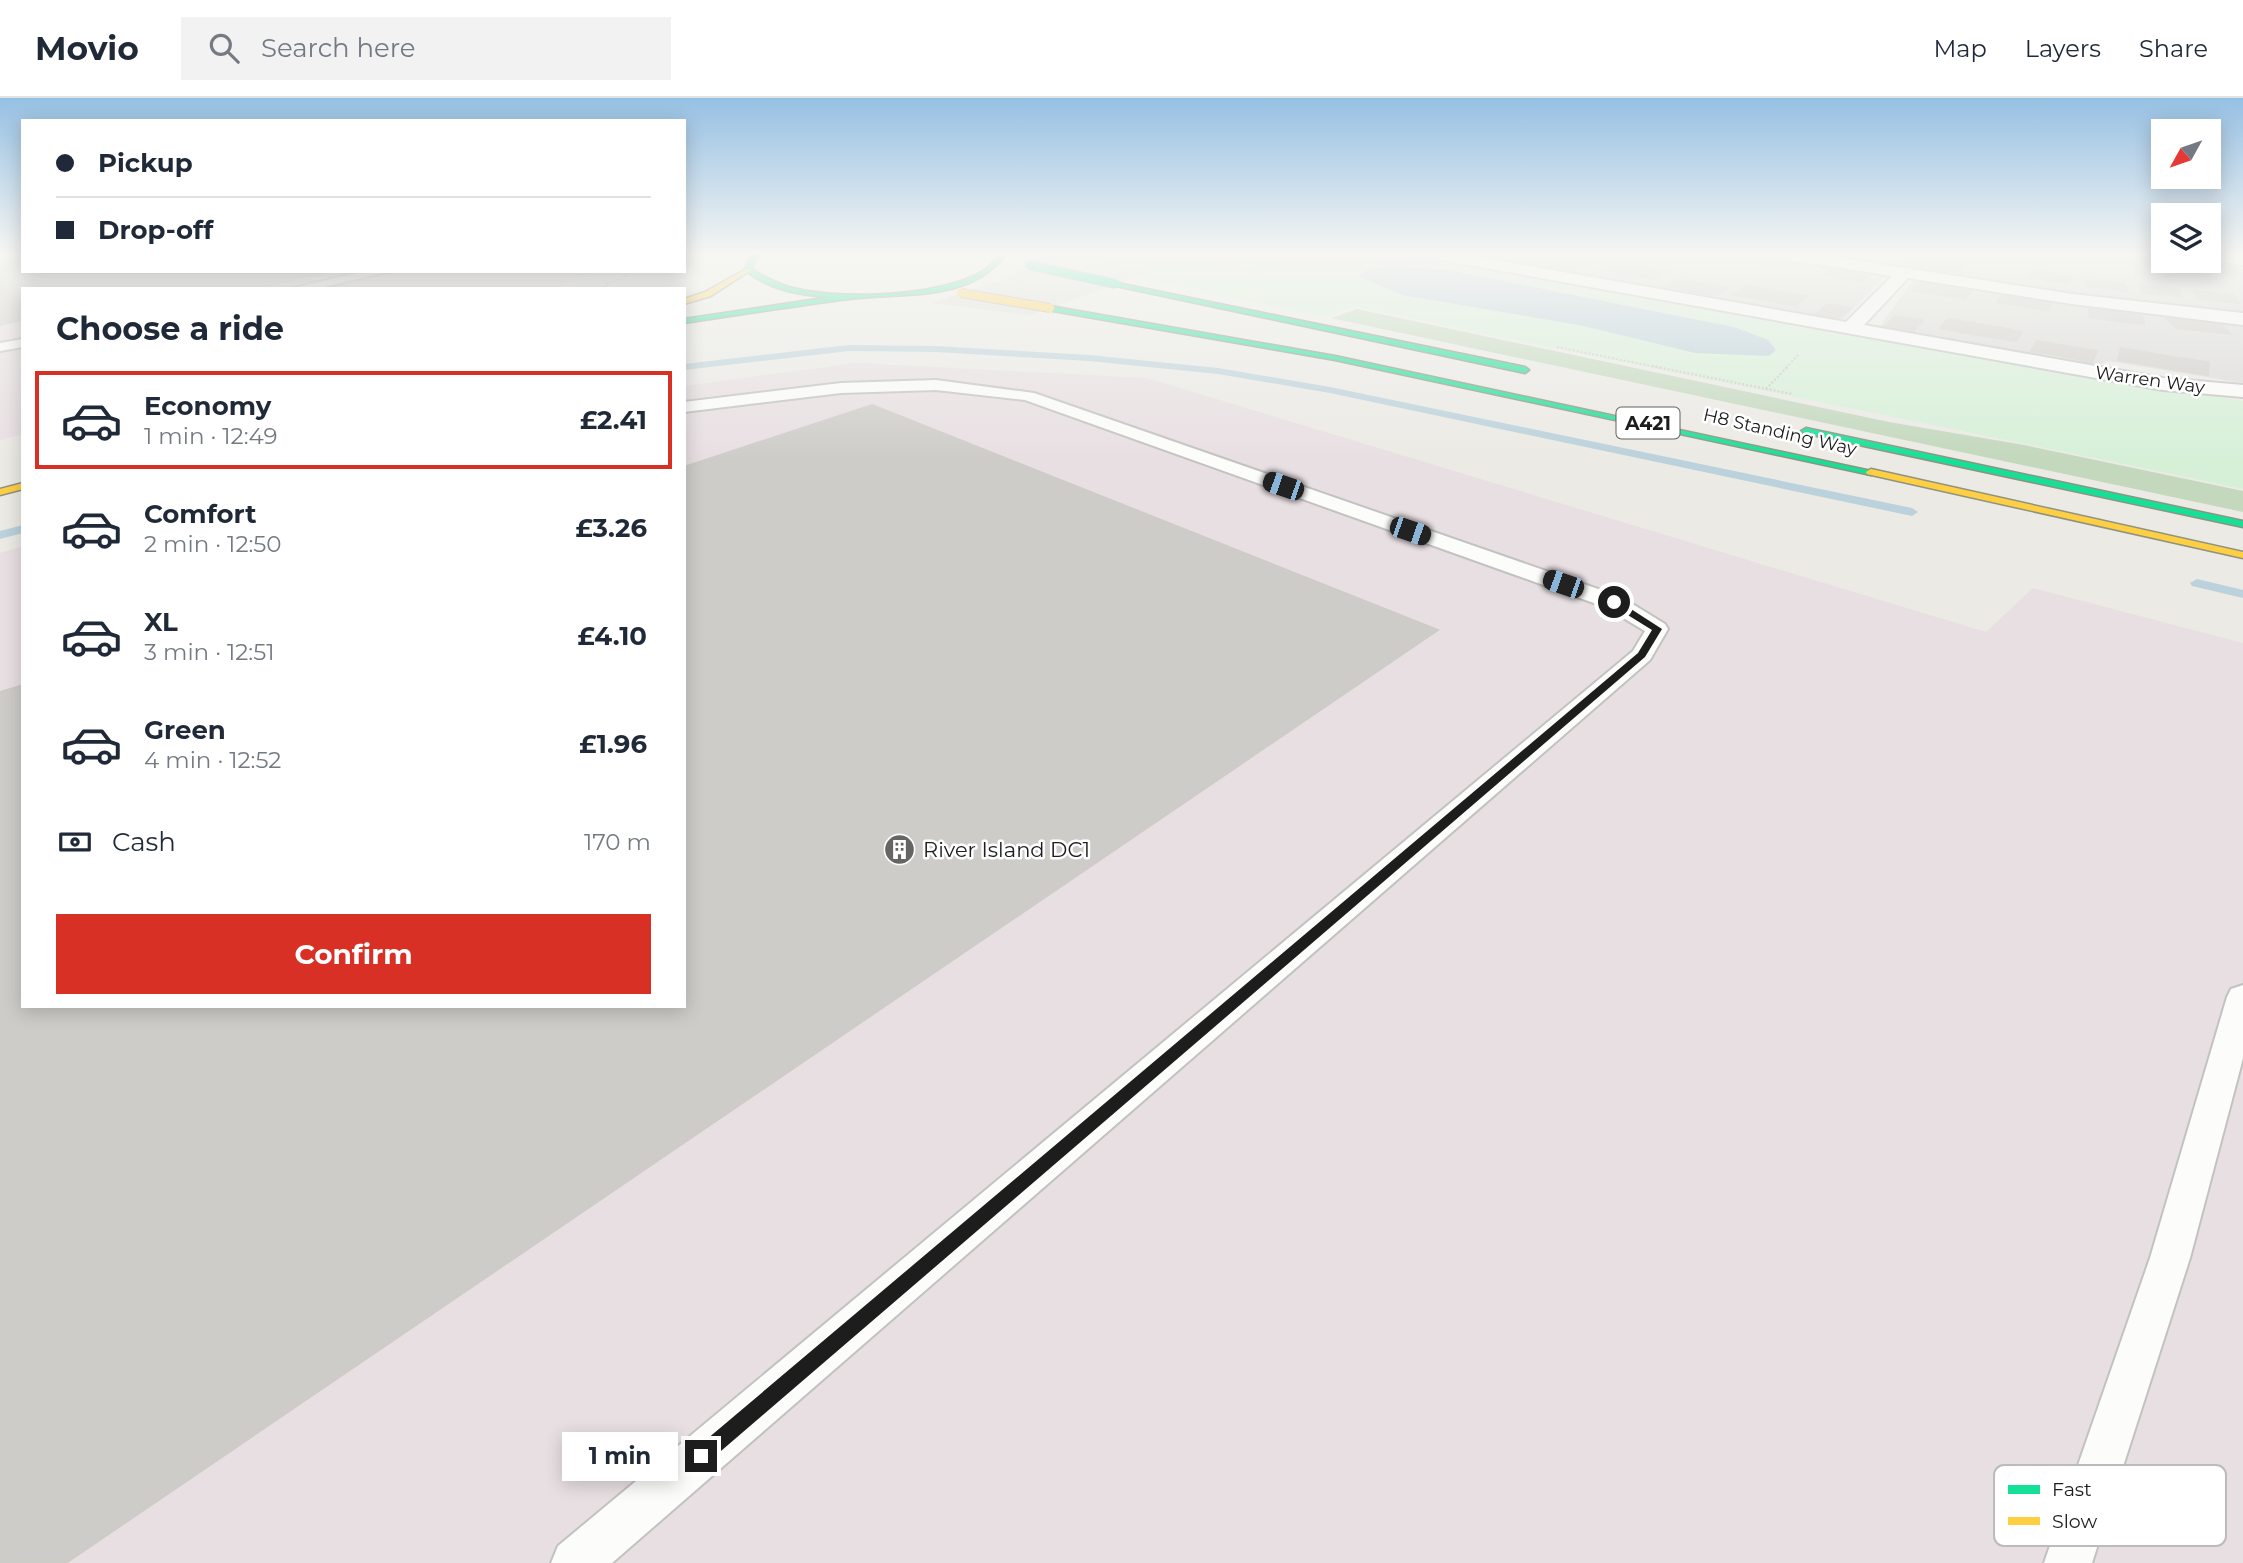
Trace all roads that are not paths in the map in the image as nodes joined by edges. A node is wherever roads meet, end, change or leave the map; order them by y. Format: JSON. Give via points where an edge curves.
{"nodes":[{"id":1,"x":1138,"y":323,"type":"edge"},
{"id":2,"x":1299,"y":323,"type":"edge"},
{"id":3,"x":1824,"y":323,"type":"edge"},
{"id":4,"x":1854,"y":323,"type":"edge"},
{"id":5,"x":1850,"y":328,"type":"junction"},
{"id":6,"x":21,"y":343,"type":"edge"},
{"id":7,"x":0,"y":348,"type":"edge"},
{"id":8,"x":1536,"y":373,"type":"dead end"},
{"id":9,"x":2243,"y":391,"type":"edge"},
{"id":10,"x":686,"y":407,"type":"edge"},
{"id":11,"x":1793,"y":428,"type":"dead end"},
{"id":12,"x":21,"y":487,"type":"edge"},
{"id":13,"x":0,"y":492,"type":"edge"},
{"id":14,"x":2243,"y":524,"type":"edge"},
{"id":15,"x":2243,"y":555,"type":"edge"},
{"id":16,"x":2243,"y":997,"type":"edge"},
{"id":17,"x":2101,"y":1465,"type":"edge"},
{"id":18,"x":2074,"y":1546,"type":"edge"},
{"id":19,"x":575,"y":1563,"type":"edge"},
{"id":20,"x":2068,"y":1563,"type":"edge"}],
"edges":[{"from":1,"to":15,"type":"main road","name":"H8 Standing Way","number":"A421","bridge":true,"via":[[1335,358],[1649,423]]},
{"from":2,"to":8,"type":"main road","number":"A421","bridge":true},
{"from":3,"to":5,"type":"street","name":"Warren Way"},
{"from":4,"to":5,"type":"street"},
{"from":5,"to":9,"type":"street","name":"Warren Way","via":[[2164,384]]},
{"from":6,"to":7,"type":"lane"},
{"from":10,"to":19,"type":"lane","via":[[841,388],[922,386],[1028,396],[1614,602],[1657,629],[1642,655]]},
{"from":11,"to":14,"type":"main road","name":"H8 Standing Way"},
{"from":12,"to":13,"type":"main road"},
{"from":16,"to":17,"type":"lane","via":[[2170,1258]]},
{"from":18,"to":20,"type":"lane"}]}
